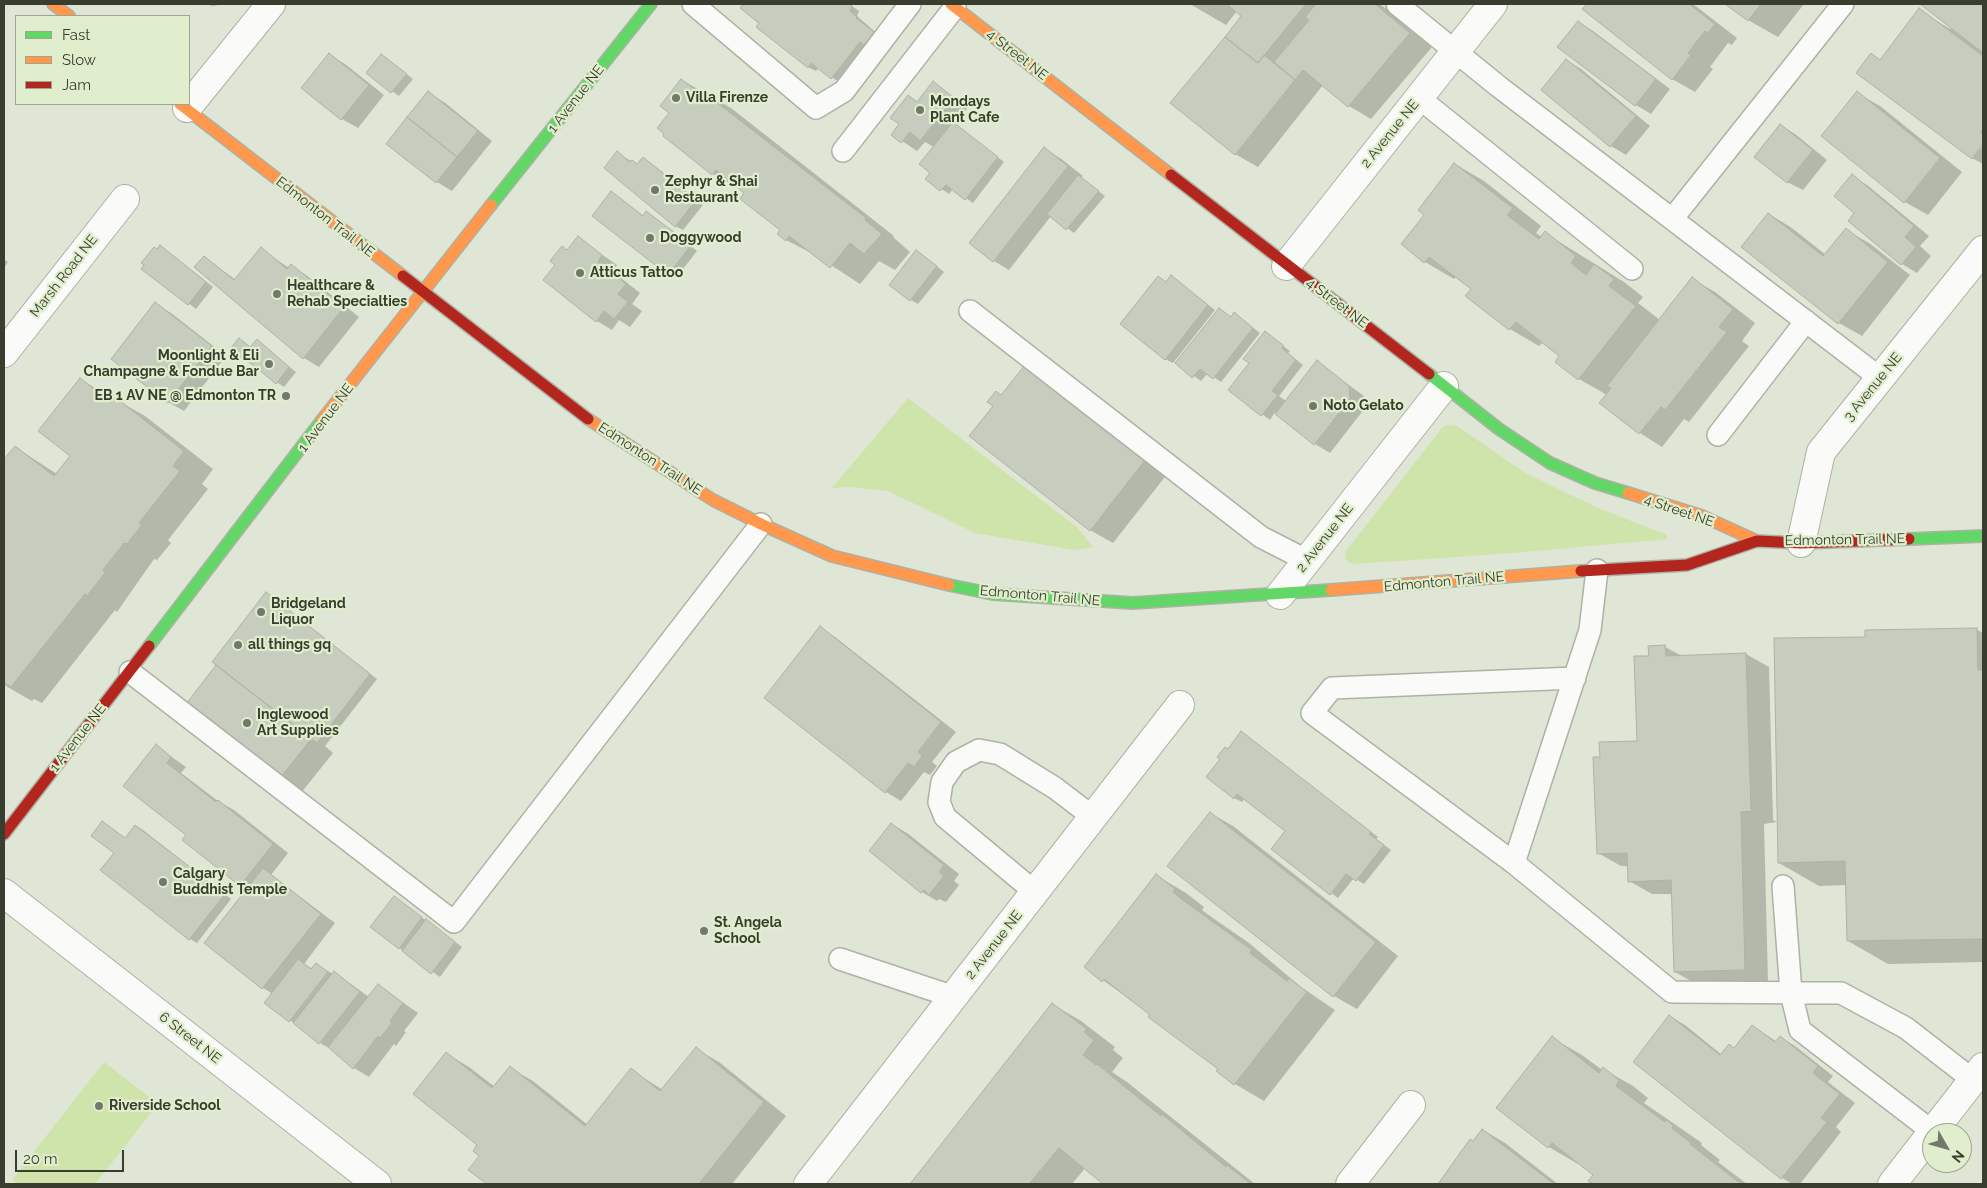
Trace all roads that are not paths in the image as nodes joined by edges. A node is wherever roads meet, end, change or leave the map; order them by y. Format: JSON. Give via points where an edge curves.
{"nodes":[{"id":1,"x":53,"y":4,"type":"edge"},
{"id":2,"x":270,"y":4,"type":"edge"},
{"id":3,"x":651,"y":4,"type":"edge"},
{"id":4,"x":693,"y":4,"type":"edge"},
{"id":5,"x":910,"y":4,"type":"edge"},
{"id":6,"x":1397,"y":4,"type":"edge"},
{"id":7,"x":1493,"y":4,"type":"edge"},
{"id":8,"x":1843,"y":4,"type":"edge"},
{"id":9,"x":953,"y":5,"type":"edge"},
{"id":10,"x":68,"y":15,"type":"edge"},
{"id":11,"x":1457,"y":50,"type":"junction"},
{"id":12,"x":1419,"y":98,"type":"junction"},
{"id":13,"x":190,"y":99,"type":"edge"},
{"id":14,"x":184,"y":106,"type":"edge"},
{"id":15,"x":843,"y":151,"type":"dead end"},
{"id":16,"x":125,"y":199,"type":"dead end"},
{"id":17,"x":1673,"y":218,"type":"junction"},
{"id":18,"x":1983,"y":250,"type":"edge"},
{"id":19,"x":1286,"y":266,"type":"junction"},
{"id":20,"x":1632,"y":269,"type":"dead end"},
{"id":21,"x":422,"y":292,"type":"junction"},
{"id":22,"x":970,"y":311,"type":"dead end"},
{"id":23,"x":1806,"y":321,"type":"junction"},
{"id":24,"x":4,"y":353,"type":"edge"},
{"id":25,"x":1880,"y":378,"type":"junction"},
{"id":26,"x":1444,"y":386,"type":"junction"},
{"id":27,"x":1718,"y":435,"type":"dead end"},
{"id":28,"x":761,"y":524,"type":"junction"},
{"id":29,"x":1983,"y":536,"type":"edge"},
{"id":30,"x":1757,"y":541,"type":"junction"},
{"id":31,"x":1801,"y":543,"type":"junction"},
{"id":32,"x":1308,"y":560,"type":"junction"},
{"id":33,"x":1597,"y":570,"type":"junction"},
{"id":34,"x":1280,"y":595,"type":"junction"},
{"id":35,"x":130,"y":672,"type":"junction"},
{"id":36,"x":1575,"y":678,"type":"junction"},
{"id":37,"x":1180,"y":704,"type":"dead end"},
{"id":38,"x":1093,"y":817,"type":"junction"},
{"id":39,"x":4,"y":834,"type":"edge"},
{"id":40,"x":1514,"y":863,"type":"junction"},
{"id":41,"x":1783,"y":886,"type":"dead end"},
{"id":42,"x":4,"y":892,"type":"edge"},
{"id":43,"x":1035,"y":892,"type":"junction"},
{"id":44,"x":840,"y":959,"type":"dead end"},
{"id":45,"x":1791,"y":993,"type":"junction"},
{"id":46,"x":954,"y":997,"type":"junction"},
{"id":47,"x":1978,"y":1074,"type":"edge"},
{"id":48,"x":1411,"y":1106,"type":"dead end"},
{"id":49,"x":1940,"y":1123,"type":"edge"},
{"id":50,"x":1922,"y":1124,"type":"edge"},
{"id":51,"x":1922,"y":1146,"type":"edge"},
{"id":52,"x":377,"y":1184,"type":"edge"},
{"id":53,"x":808,"y":1184,"type":"edge"},
{"id":54,"x":1350,"y":1184,"type":"edge"},
{"id":55,"x":1892,"y":1184,"type":"edge"}],
"edges":[{"from":1,"to":10,"type":"main road"},
{"from":2,"to":13,"type":"street"},
{"from":3,"to":21,"type":"main road","name":"1 Avenue NE"},
{"from":4,"to":5,"type":"lane","via":[[816,108],[844,91]]},
{"from":6,"to":11,"type":"lane"},
{"from":7,"to":11,"type":"street","name":"2 Avenue NE"},
{"from":8,"to":17,"type":"lane"},
{"from":9,"to":15,"type":"lane"},
{"from":9,"to":19,"type":"main road","name":"4 Street NE"},
{"from":11,"to":12,"type":"street","name":"2 Avenue NE"},
{"from":11,"to":17,"type":"lane","via":[[1498,86]]},
{"from":12,"to":19,"type":"street","name":"2 Avenue NE"},
{"from":12,"to":20,"type":"lane"},
{"from":14,"to":21,"type":"main road","name":"Edmonton Trail NE"},
{"from":16,"to":24,"type":"street","name":"Marsh Road NE"},
{"from":17,"to":23,"type":"lane"},
{"from":18,"to":25,"type":"street","name":"3 Avenue NE"},
{"from":19,"to":26,"type":"main road","name":"4 Street NE"},
{"from":21,"to":28,"type":"main road","name":"Edmonton Trail NE","via":[[588,420],[713,500]]},
{"from":21,"to":35,"type":"main road","name":"1 Avenue NE"},
{"from":22,"to":32,"type":"lane","via":[[1261,537]]},
{"from":23,"to":25,"type":"lane"},
{"from":23,"to":27,"type":"lane"},
{"from":25,"to":31,"type":"street","name":"3 Avenue NE","via":[[1821,452]]},
{"from":26,"to":30,"type":"main road","name":"4 Street NE","via":[[1550,463],[1596,483],[1702,516]]},
{"from":26,"to":32,"type":"street","name":"2 Avenue NE"},
{"from":28,"to":34,"type":"main road","name":"Edmonton Trail NE","via":[[832,556],[917,579],[992,594],[1133,602]]},
{"from":28,"to":35,"type":"lane","via":[[454,922]]},
{"from":29,"to":31,"type":"main road","name":"Edmonton Trail NE"},
{"from":30,"to":31,"type":"main road","name":"Edmonton Trail NE"},
{"from":30,"to":33,"type":"main road","name":"Edmonton Trail NE","via":[[1687,565]]},
{"from":32,"to":34,"type":"street","name":"2 Avenue NE"},
{"from":33,"to":34,"type":"main road","name":"Edmonton Trail NE"},
{"from":33,"to":36,"type":"lane","via":[[1590,630]]},
{"from":35,"to":39,"type":"main road","name":"1 Avenue NE"},
{"from":36,"to":40,"type":"lane"},
{"from":36,"to":40,"type":"lane","via":[[1332,688],[1312,713]]},
{"from":37,"to":38,"type":"street","name":"2 Avenue NE"},
{"from":38,"to":43,"type":"street","name":"2 Avenue NE"},
{"from":38,"to":43,"type":"lane","via":[[1055,788],[1000,754],[979,750],[956,762],[942,782],[939,802],[945,817]]},
{"from":40,"to":45,"type":"lane","via":[[1672,992]]},
{"from":41,"to":45,"type":"lane"},
{"from":42,"to":52,"type":"street","name":"6 Street NE"},
{"from":43,"to":46,"type":"street","name":"2 Avenue NE"},
{"from":44,"to":46,"type":"lane"},
{"from":45,"to":47,"type":"lane","via":[[1841,993],[1906,1028]]},
{"from":45,"to":50,"type":"lane","via":[[1800,1030]]},
{"from":46,"to":53,"type":"street","name":"2 Avenue NE"},
{"from":47,"to":49,"type":"street"},
{"from":48,"to":54,"type":"street"},
{"from":51,"to":55,"type":"street"}]}
